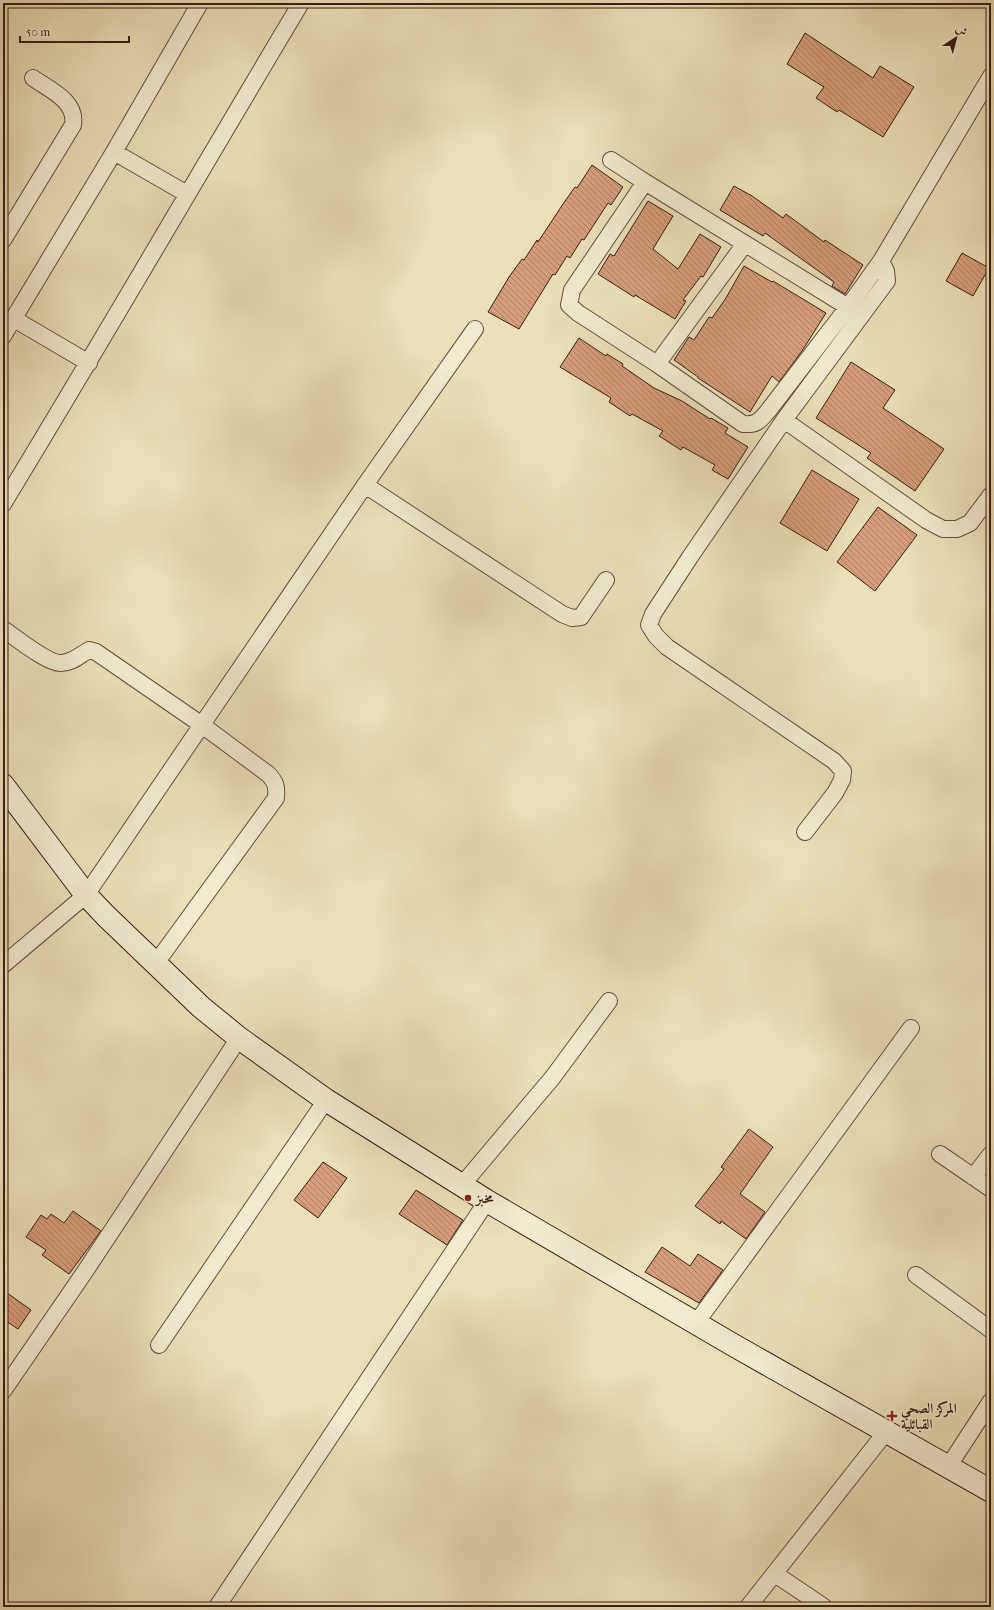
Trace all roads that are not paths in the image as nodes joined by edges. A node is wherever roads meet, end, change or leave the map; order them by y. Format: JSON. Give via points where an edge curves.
{"nodes":[{"id":1,"x":200,"y":3,"type":"edge"},
{"id":2,"x":301,"y":3,"type":"edge"},
{"id":3,"x":991,"y":76,"type":"edge"},
{"id":4,"x":33,"y":78,"type":"dead end"},
{"id":5,"x":114,"y":152,"type":"junction"},
{"id":6,"x":611,"y":160,"type":"dead end"},
{"id":7,"x":645,"y":182,"type":"junction"},
{"id":8,"x":187,"y":194,"type":"junction"},
{"id":9,"x":3,"y":240,"type":"edge"},
{"id":10,"x":744,"y":245,"type":"junction"},
{"id":11,"x":881,"y":261,"type":"junction"},
{"id":12,"x":848,"y":307,"type":"junction"},
{"id":13,"x":14,"y":318,"type":"junction"},
{"id":14,"x":475,"y":329,"type":"dead end"},
{"id":15,"x":3,"y":336,"type":"edge"},
{"id":16,"x":89,"y":363,"type":"junction"},
{"id":17,"x":657,"y":364,"type":"junction"},
{"id":18,"x":784,"y":420,"type":"junction"},
{"id":19,"x":365,"y":485,"type":"junction"},
{"id":20,"x":991,"y":495,"type":"edge"},
{"id":21,"x":3,"y":504,"type":"edge"},
{"id":22,"x":606,"y":580,"type":"dead end"},
{"id":23,"x":3,"y":629,"type":"edge"},
{"id":24,"x":202,"y":725,"type":"junction"},
{"id":25,"x":3,"y":785,"type":"edge"},
{"id":26,"x":805,"y":832,"type":"dead end"},
{"id":27,"x":86,"y":895,"type":"junction"},
{"id":28,"x":156,"y":963,"type":"junction"},
{"id":29,"x":3,"y":965,"type":"edge"},
{"id":30,"x":609,"y":1001,"type":"dead end"},
{"id":31,"x":911,"y":1028,"type":"dead end"},
{"id":32,"x":239,"y":1038,"type":"junction"},
{"id":33,"x":326,"y":1100,"type":"junction"},
{"id":34,"x":940,"y":1154,"type":"dead end"},
{"id":35,"x":991,"y":1154,"type":"edge"},
{"id":36,"x":973,"y":1177,"type":"junction"},
{"id":37,"x":462,"y":1185,"type":"junction"},
{"id":38,"x":991,"y":1189,"type":"edge"},
{"id":39,"x":486,"y":1201,"type":"junction"},
{"id":40,"x":916,"y":1275,"type":"dead end"},
{"id":41,"x":696,"y":1322,"type":"junction"},
{"id":42,"x":989,"y":1324,"type":"edge"},
{"id":43,"x":159,"y":1345,"type":"dead end"},
{"id":44,"x":3,"y":1391,"type":"edge"},
{"id":45,"x":991,"y":1402,"type":"edge"},
{"id":46,"x":886,"y":1432,"type":"junction"},
{"id":47,"x":948,"y":1466,"type":"junction"},
{"id":48,"x":991,"y":1491,"type":"edge"},
{"id":49,"x":775,"y":1574,"type":"junction"},
{"id":50,"x":216,"y":1607,"type":"edge"},
{"id":51,"x":748,"y":1607,"type":"edge"},
{"id":52,"x":824,"y":1607,"type":"edge"}],
"edges":[{"from":1,"to":5,"type":"street"},
{"from":2,"to":8,"type":"street"},
{"from":3,"to":11,"type":"street"},
{"from":4,"to":9,"type":"street","via":[[64,99],[72,108],[73,125]]},
{"from":5,"to":8,"type":"street"},
{"from":5,"to":13,"type":"street"},
{"from":6,"to":7,"type":"street"},
{"from":7,"to":10,"type":"street"},
{"from":7,"to":17,"type":"street","via":[[572,290],[569,305]]},
{"from":8,"to":16,"type":"street"},
{"from":10,"to":12,"type":"street"},
{"from":10,"to":17,"type":"street"},
{"from":11,"to":12,"type":"street"},
{"from":11,"to":18,"type":"street","via":[[887,281]]},
{"from":12,"to":17,"type":"street","via":[[768,411],[752,425],[743,424]]},
{"from":13,"to":15,"type":"street"},
{"from":13,"to":16,"type":"street"},
{"from":14,"to":19,"type":"street"},
{"from":16,"to":21,"type":"street"},
{"from":18,"to":20,"type":"street","via":[[926,520],[943,529],[957,529],[970,523]]},
{"from":18,"to":26,"type":"street","via":[[653,614],[649,625],[667,647],[834,761],[843,771],[842,780],[835,793]]},
{"from":19,"to":22,"type":"street","via":[[562,614],[572,618],[582,617]]},
{"from":19,"to":24,"type":"street"},
{"from":23,"to":24,"type":"street","via":[[49,660],[61,663],[74,660],[89,650],[96,652]]},
{"from":24,"to":27,"type":"street"},
{"from":24,"to":28,"type":"street","via":[[268,774],[275,782],[276,798]]},
{"from":25,"to":27,"type":"main road"},
{"from":27,"to":28,"type":"main road"},
{"from":27,"to":29,"type":"street"},
{"from":28,"to":32,"type":"main road","via":[[201,1007]]},
{"from":30,"to":37,"type":"street","via":[[553,1077]]},
{"from":31,"to":41,"type":"street"},
{"from":32,"to":33,"type":"main road"},
{"from":32,"to":44,"type":"street"},
{"from":33,"to":37,"type":"main road"},
{"from":33,"to":43,"type":"street"},
{"from":34,"to":36,"type":"street"},
{"from":35,"to":36,"type":"street"},
{"from":36,"to":38,"type":"street"},
{"from":37,"to":39,"type":"main road"},
{"from":39,"to":41,"type":"main road"},
{"from":39,"to":50,"type":"street"},
{"from":40,"to":42,"type":"street"},
{"from":41,"to":46,"type":"main road"},
{"from":45,"to":47,"type":"street"},
{"from":46,"to":47,"type":"main road"},
{"from":46,"to":49,"type":"street"},
{"from":47,"to":48,"type":"main road"},
{"from":49,"to":51,"type":"street"},
{"from":49,"to":52,"type":"street"}]}
